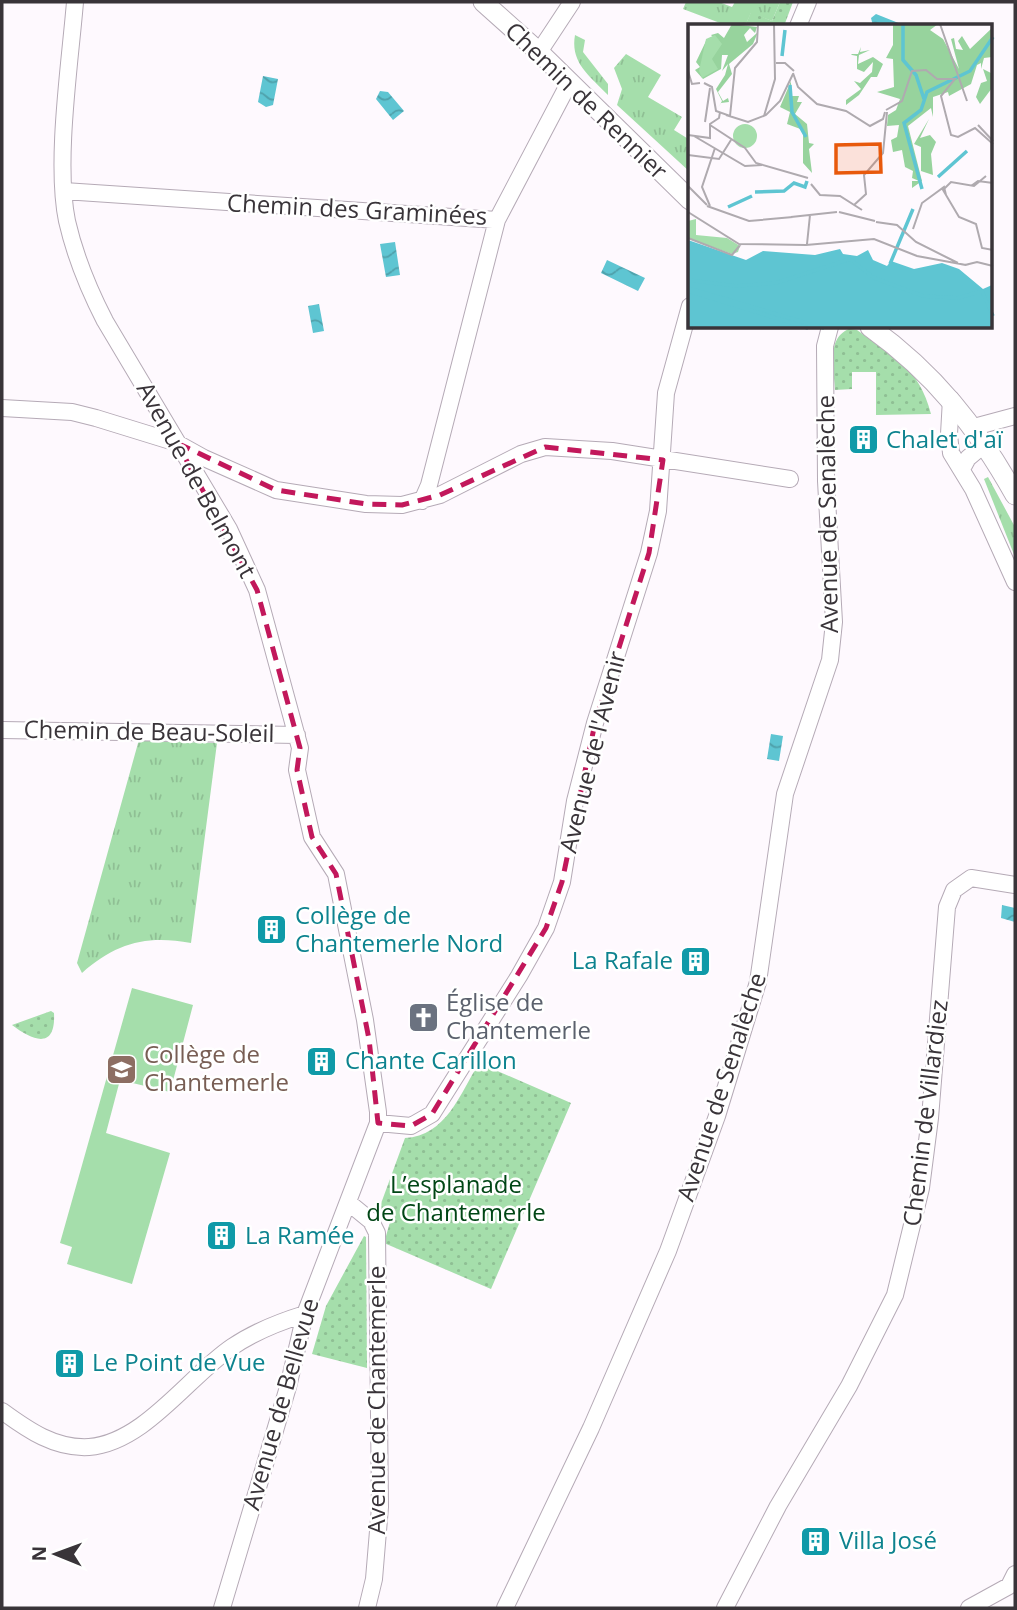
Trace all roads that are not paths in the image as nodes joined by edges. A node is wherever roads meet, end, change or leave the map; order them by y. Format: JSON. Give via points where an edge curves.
{"nodes":[{"id":1,"x":75,"y":2,"type":"edge"},
{"id":2,"x":483,"y":2,"type":"edge"},
{"id":3,"x":572,"y":2,"type":"edge"},
{"id":4,"x":808,"y":2,"type":"edge"},
{"id":5,"x":799,"y":24,"type":"edge"},
{"id":6,"x":539,"y":52,"type":"junction"},
{"id":7,"x":569,"y":83,"type":"junction"},
{"id":8,"x":64,"y":191,"type":"junction"},
{"id":9,"x":688,"y":198,"type":"edge"},
{"id":10,"x":497,"y":220,"type":"junction"},
{"id":11,"x":688,"y":313,"type":"edge"},
{"id":12,"x":829,"y":329,"type":"edge"},
{"id":13,"x":873,"y":329,"type":"edge"},
{"id":14,"x":951,"y":399,"type":"junction"},
{"id":15,"x":2,"y":408,"type":"edge"},
{"id":16,"x":1015,"y":416,"type":"edge"},
{"id":17,"x":974,"y":427,"type":"junction"},
{"id":18,"x":177,"y":443,"type":"junction"},
{"id":19,"x":986,"y":443,"type":"junction"},
{"id":20,"x":663,"y":460,"type":"junction"},
{"id":21,"x":962,"y":469,"type":"junction"},
{"id":22,"x":790,"y":479,"type":"dead end"},
{"id":23,"x":1015,"y":495,"type":"edge"},
{"id":24,"x":422,"y":501,"type":"junction"},
{"id":25,"x":1015,"y":582,"type":"edge"},
{"id":26,"x":2,"y":730,"type":"edge"},
{"id":27,"x":297,"y":735,"type":"junction"},
{"id":28,"x":1015,"y":885,"type":"edge"},
{"id":29,"x":378,"y":1123,"type":"junction"},
{"id":30,"x":349,"y":1203,"type":"junction"},
{"id":31,"x":305,"y":1314,"type":"junction"},
{"id":32,"x":2,"y":1411,"type":"edge"},
{"id":33,"x":1015,"y":1574,"type":"edge"},
{"id":34,"x":222,"y":1608,"type":"edge"},
{"id":35,"x":367,"y":1608,"type":"edge"},
{"id":36,"x":505,"y":1608,"type":"edge"},
{"id":37,"x":725,"y":1608,"type":"edge"},
{"id":38,"x":969,"y":1608,"type":"edge"}],
"edges":[{"from":1,"to":8,"type":"street","name":"Avenue de Belmont"},
{"from":2,"to":6,"type":"street","name":"Chemin de Rennier"},
{"from":3,"to":6,"type":"street"},
{"from":4,"to":5,"type":"street"},
{"from":6,"to":7,"type":"street","name":"Chemin de Rennier"},
{"from":7,"to":9,"type":"street","name":"Chemin de Rennier"},
{"from":7,"to":10,"type":"street","name":"Chemin des Graminées"},
{"from":8,"to":10,"type":"street","name":"Chemin des Graminées"},
{"from":8,"to":18,"type":"street","name":"Avenue de Belmont","via":[[67,221],[91,293]]},
{"from":10,"to":24,"type":"street"},
{"from":11,"to":20,"type":"street","name":"Avenue de l'Avenir","via":[[666,393]]},
{"from":12,"to":36,"type":"street","name":"Avenue de Senalèche","via":[[825,346],[834,622],[830,660],[784,801],[758,982],[717,1116],[668,1251]]},
{"from":13,"to":14,"type":"street","via":[[913,360]]},
{"from":14,"to":17,"type":"street"},
{"from":14,"to":21,"type":"street","via":[[951,453]]},
{"from":15,"to":18,"type":"street","via":[[72,412]]},
{"from":16,"to":17,"type":"street"},
{"from":17,"to":19,"type":"street"},
{"from":18,"to":24,"type":"street","via":[[276,490],[366,504]]},
{"from":18,"to":27,"type":"street","name":"Avenue de Belmont","via":[[229,528],[257,590]]},
{"from":19,"to":21,"type":"street","via":[[972,453]]},
{"from":19,"to":23,"type":"street"},
{"from":20,"to":22,"type":"street"},
{"from":20,"to":24,"type":"street","via":[[568,446],[545,447]]},
{"from":20,"to":29,"type":"street","name":"Avenue de l'Avenir","via":[[649,553],[595,723],[575,801],[562,882],[546,928],[432,1114],[411,1126]]},
{"from":21,"to":25,"type":"street"},
{"from":26,"to":27,"type":"street","name":"Chemin de Beau-Soleil"},
{"from":27,"to":29,"type":"street","name":"Avenue de Belmont","via":[[297,770],[312,837],[336,874],[369,1039]]},
{"from":28,"to":37,"type":"street","name":"Chemin de Villardiez","via":[[971,878],[954,890],[947,907],[923,1174],[895,1295]]},
{"from":29,"to":30,"type":"street","name":"Avenue de Belmont"},
{"from":30,"to":31,"type":"street","name":"Avenue de Bellevue"},
{"from":30,"to":35,"type":"street","name":"Avenue de Chantemerle","via":[[377,1233],[380,1507]]},
{"from":31,"to":32,"type":"street","via":[[275,1324],[232,1348],[143,1424],[118,1439],[90,1447],[64,1445],[37,1435]]},
{"from":31,"to":34,"type":"street","name":"Avenue de Bellevue"},
{"from":33,"to":38,"type":"street","via":[[1009,1586]]}]}
